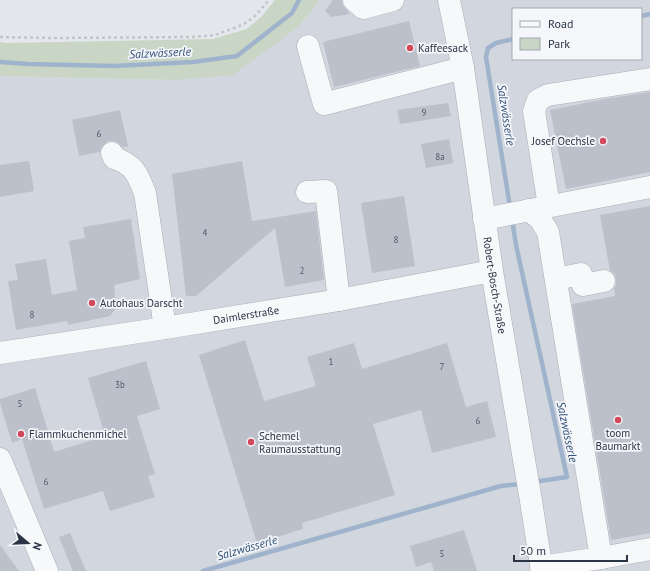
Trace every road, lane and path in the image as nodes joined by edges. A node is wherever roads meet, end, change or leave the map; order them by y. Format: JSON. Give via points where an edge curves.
{"nodes":[{"id":1,"x":269,"y":0,"type":"edge"},
{"id":2,"x":354,"y":0,"type":"edge"},
{"id":3,"x":393,"y":0,"type":"edge"},
{"id":4,"x":449,"y":0,"type":"edge"},
{"id":5,"x":0,"y":36,"type":"edge"},
{"id":6,"x":308,"y":46,"type":"dead end"},
{"id":7,"x":463,"y":68,"type":"junction"},
{"id":8,"x":650,"y":78,"type":"edge"},
{"id":9,"x":112,"y":153,"type":"dead end"},
{"id":10,"x":650,"y":187,"type":"edge"},
{"id":11,"x":307,"y":192,"type":"dead end"},
{"id":12,"x":517,"y":212,"type":"junction"},
{"id":13,"x":492,"y":271,"type":"junction"},
{"id":14,"x":556,"y":279,"type":"junction"},
{"id":15,"x":604,"y":281,"type":"dead end"},
{"id":16,"x":340,"y":300,"type":"junction"},
{"id":17,"x":165,"y":328,"type":"junction"},
{"id":18,"x":0,"y":353,"type":"edge"},
{"id":19,"x":0,"y":459,"type":"edge"},
{"id":20,"x":650,"y":549,"type":"edge"},
{"id":21,"x":601,"y":558,"type":"junction"},
{"id":22,"x":541,"y":569,"type":"edge"},
{"id":23,"x":47,"y":571,"type":"edge"}],
"edges":[{"from":1,"to":5,"type":"path","via":[[244,24],[215,34],[191,37]]},
{"from":2,"to":3,"type":"street","via":[[363,8]]},
{"from":4,"to":7,"type":"street","name":"Robert-Bosch-Straße"},
{"from":6,"to":7,"type":"street","via":[[324,104]]},
{"from":7,"to":12,"type":"street","name":"Robert-Bosch-Straße"},
{"from":8,"to":12,"type":"street","via":[[548,95],[538,100]]},
{"from":9,"to":17,"type":"street","via":[[114,158],[128,164],[134,170],[145,193]]},
{"from":10,"to":12,"type":"street"},
{"from":11,"to":16,"type":"street","via":[[326,191]]},
{"from":12,"to":13,"type":"street","name":"Robert-Bosch-Straße"},
{"from":12,"to":14,"type":"street","via":[[540,219],[548,232]]},
{"from":13,"to":16,"type":"street","name":"Daimlerstraße"},
{"from":13,"to":22,"type":"street","name":"Robert-Bosch-Straße"},
{"from":14,"to":15,"type":"street","via":[[581,274],[583,285]]},
{"from":14,"to":21,"type":"street"},
{"from":16,"to":17,"type":"street","name":"Daimlerstraße"},
{"from":17,"to":18,"type":"street","name":"Daimlerstraße"},
{"from":19,"to":23,"type":"street"},
{"from":20,"to":21,"type":"street"},
{"from":21,"to":22,"type":"street"}]}
